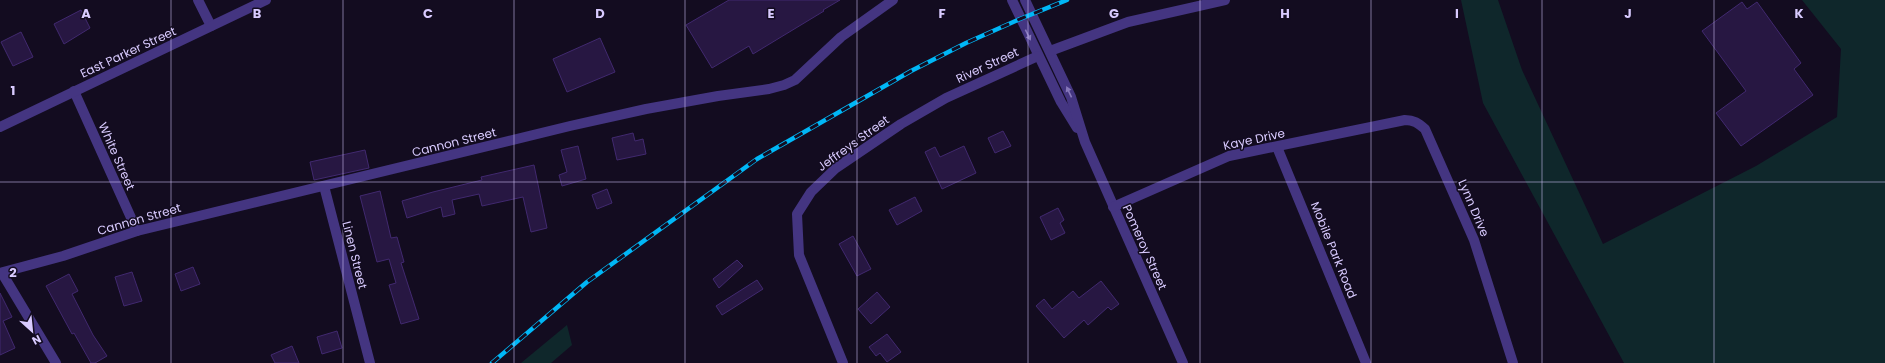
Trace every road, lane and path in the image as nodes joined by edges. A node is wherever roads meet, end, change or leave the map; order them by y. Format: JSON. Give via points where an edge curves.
{"nodes":[{"id":1,"x":198,"y":0,"type":"edge"},
{"id":2,"x":266,"y":0,"type":"edge"},
{"id":3,"x":893,"y":0,"type":"edge"},
{"id":4,"x":1012,"y":0,"type":"edge"},
{"id":5,"x":1025,"y":0,"type":"edge"},
{"id":6,"x":1225,"y":0,"type":"edge"},
{"id":7,"x":211,"y":26,"type":"junction"},
{"id":8,"x":1050,"y":51,"type":"junction"},
{"id":9,"x":1038,"y":56,"type":"junction"},
{"id":10,"x":74,"y":91,"type":"junction"},
{"id":11,"x":946,"y":98,"type":"joint"},
{"id":12,"x":0,"y":127,"type":"edge"},
{"id":13,"x":1361,"y":129,"type":"joint"},
{"id":14,"x":1085,"y":142,"type":"junction"},
{"id":15,"x":1277,"y":147,"type":"junction"},
{"id":16,"x":324,"y":186,"type":"junction"},
{"id":17,"x":1113,"y":207,"type":"junction"},
{"id":18,"x":137,"y":231,"type":"junction"},
{"id":19,"x":1,"y":273,"type":"edge"},
{"id":20,"x":56,"y":363,"type":"edge"},
{"id":21,"x":370,"y":363,"type":"edge"},
{"id":22,"x":843,"y":363,"type":"edge"},
{"id":23,"x":1183,"y":363,"type":"edge"},
{"id":24,"x":1366,"y":363,"type":"edge"},
{"id":25,"x":1513,"y":363,"type":"edge"}],
"edges":[{"from":1,"to":7,"type":"street"},
{"from":2,"to":7,"type":"street","name":"East Parker Street"},
{"from":3,"to":16,"type":"street","name":"Cannon Street","via":[[841,37],[795,80],[784,85],[631,113]]},
{"from":4,"to":9,"type":"street","name":"Pomeroy Street","one_way":true},
{"from":5,"to":8,"type":"street","name":"Pomeroy Street"},
{"from":6,"to":8,"type":"street","via":[[1128,22]]},
{"from":7,"to":10,"type":"street","name":"East Parker Street"},
{"from":14,"to":8,"type":"street","name":"Pomeroy Street","one_way":true,"via":[[1071,97]]},
{"from":9,"to":11,"type":"street","name":"River Street"},
{"from":9,"to":14,"type":"street","name":"Pomeroy Street"},
{"from":10,"to":12,"type":"street","name":"East Parker Street"},
{"from":10,"to":18,"type":"street","name":"White Street"},
{"from":11,"to":22,"type":"street","name":"Jeffreys Street","via":[[901,124],[836,168],[811,192],[797,214],[799,255]]},
{"from":13,"to":15,"type":"street","name":"Kaye Drive"},
{"from":13,"to":25,"type":"street","name":"Lynn Drive","via":[[1405,120],[1418,123],[1425,129],[1474,240]]},
{"from":14,"to":17,"type":"street","name":"Pomeroy Street"},
{"from":15,"to":17,"type":"street","name":"Kaye Drive","via":[[1229,156]]},
{"from":15,"to":24,"type":"street","name":"Mobile Park Road"},
{"from":16,"to":18,"type":"street","name":"Cannon Street"},
{"from":16,"to":21,"type":"street","name":"Linen Street"},
{"from":17,"to":23,"type":"street","name":"Pomeroy Street"},
{"from":18,"to":19,"type":"street","name":"Cannon Street","via":[[63,256]]},
{"from":19,"to":20,"type":"street"}]}
